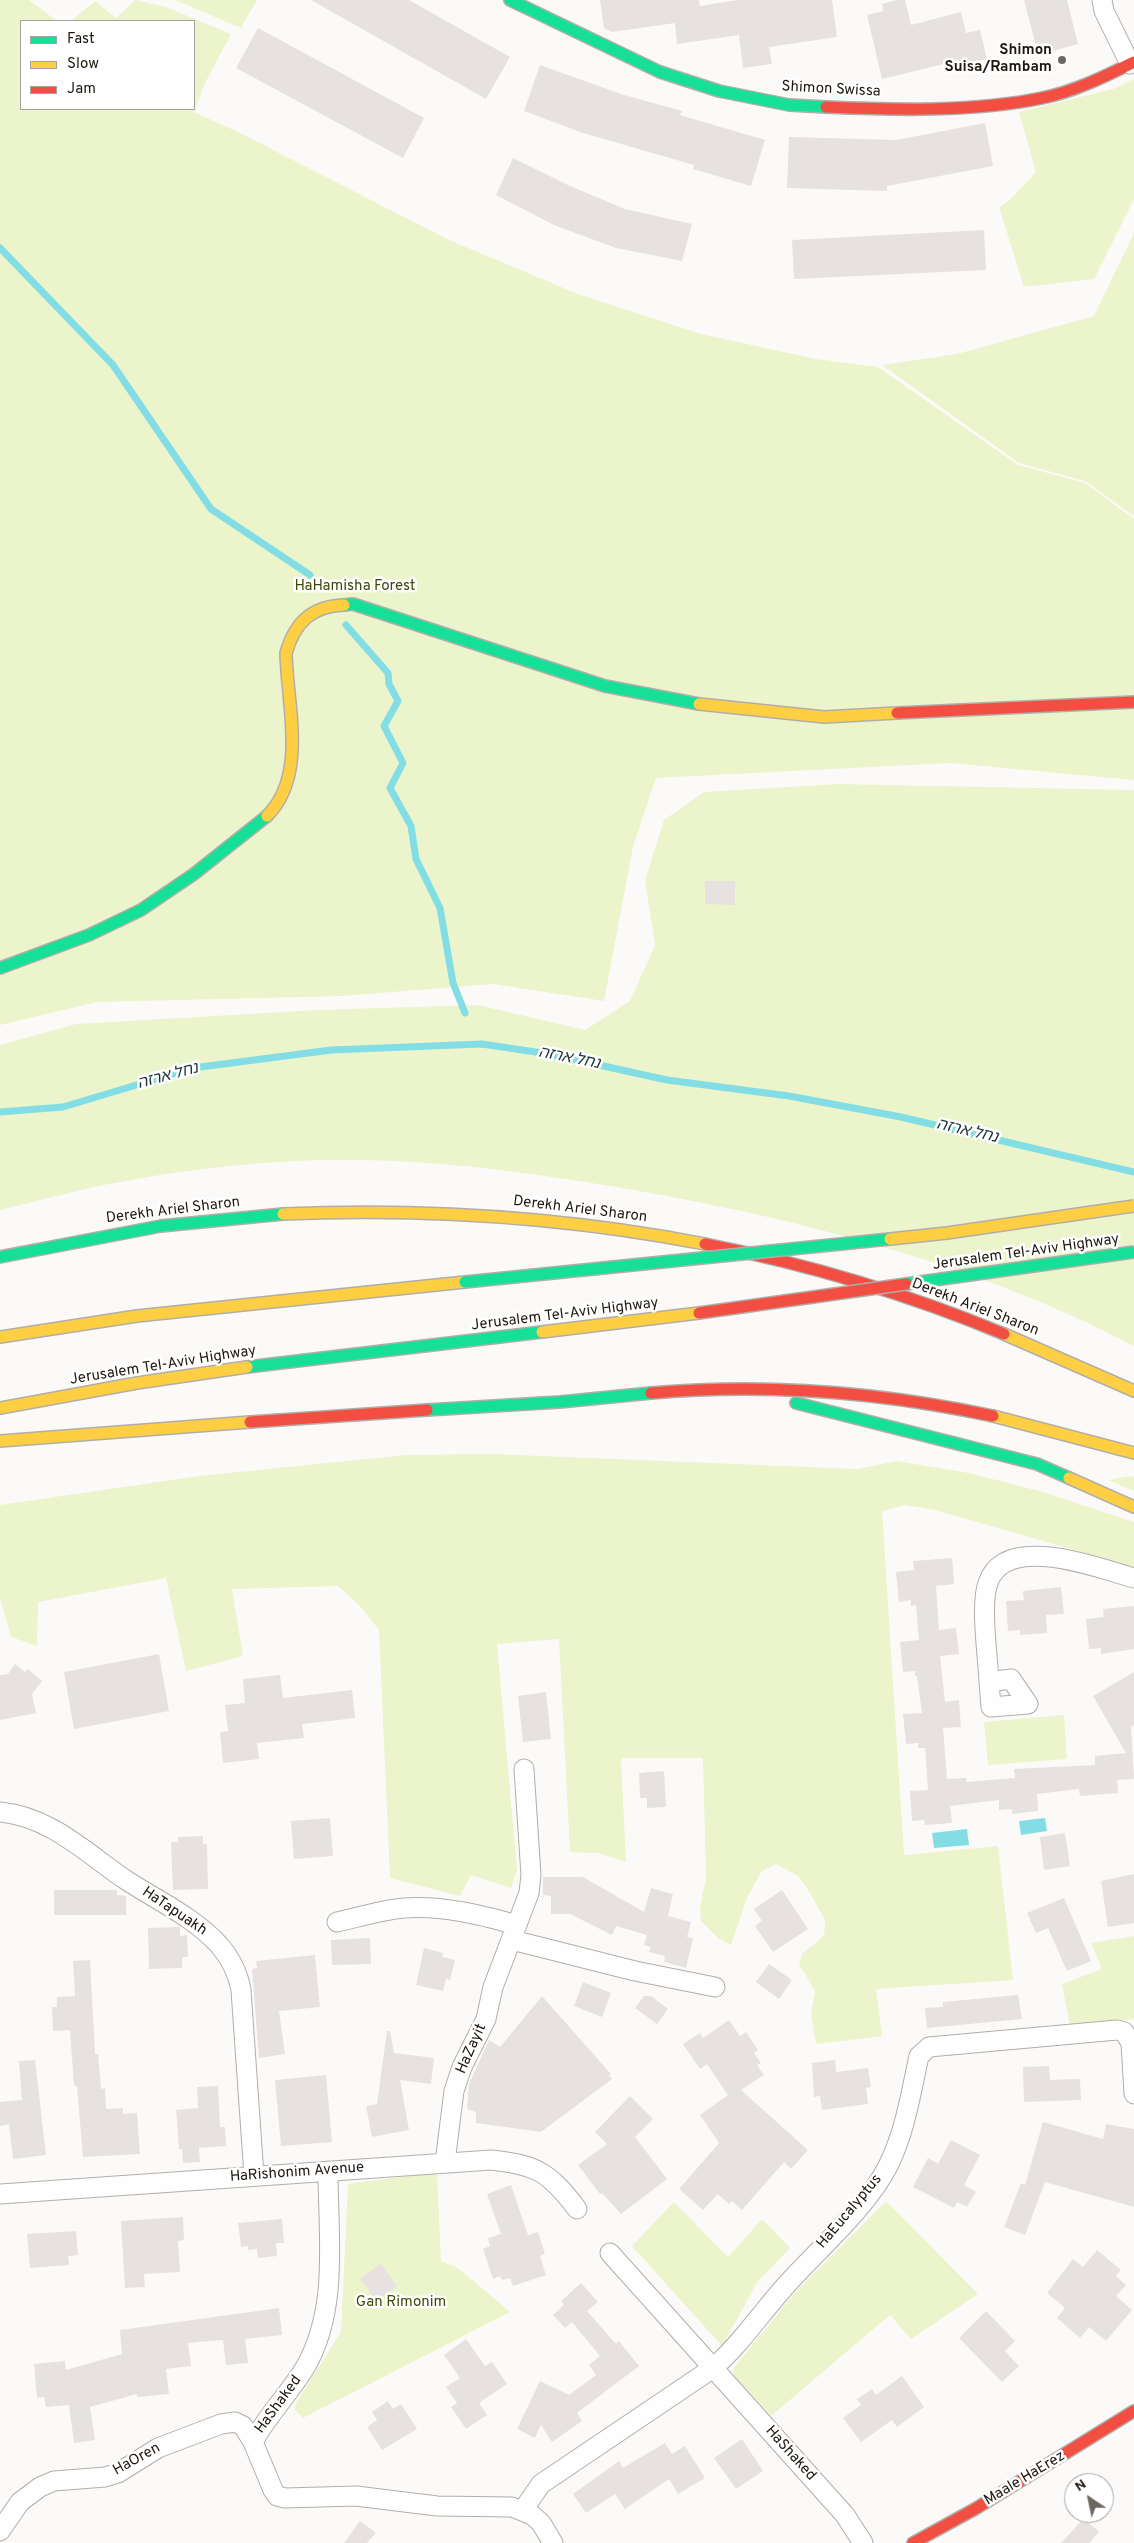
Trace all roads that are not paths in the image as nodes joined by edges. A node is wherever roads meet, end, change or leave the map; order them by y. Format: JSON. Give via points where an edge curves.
{"nodes":[{"id":1,"x":510,"y":0,"type":"edge"},
{"id":2,"x":1102,"y":0,"type":"edge"},
{"id":3,"x":1132,"y":63,"type":"edge"},
{"id":4,"x":1134,"y":702,"type":"edge"},
{"id":5,"x":0,"y":968,"type":"edge"},
{"id":6,"x":1134,"y":1206,"type":"edge"},
{"id":7,"x":1134,"y":1252,"type":"edge"},
{"id":8,"x":0,"y":1257,"type":"edge"},
{"id":9,"x":0,"y":1337,"type":"edge"},
{"id":10,"x":744,"y":1389,"type":"junction"},
{"id":11,"x":1134,"y":1391,"type":"edge"},
{"id":12,"x":0,"y":1408,"type":"edge"},
{"id":13,"x":0,"y":1441,"type":"edge"},
{"id":14,"x":1134,"y":1453,"type":"edge"},
{"id":15,"x":1134,"y":1506,"type":"edge"},
{"id":16,"x":1134,"y":1578,"type":"edge"},
{"id":17,"x":989,"y":1682,"type":"dead end"},
{"id":18,"x":524,"y":1768,"type":"dead end"},
{"id":19,"x":0,"y":1812,"type":"edge"},
{"id":20,"x":337,"y":1922,"type":"dead end"},
{"id":21,"x":515,"y":1932,"type":"junction"},
{"id":22,"x":715,"y":1987,"type":"dead end"},
{"id":23,"x":1134,"y":2094,"type":"edge"},
{"id":24,"x":445,"y":2162,"type":"junction"},
{"id":25,"x":328,"y":2171,"type":"junction"},
{"id":26,"x":254,"y":2176,"type":"junction"},
{"id":27,"x":0,"y":2194,"type":"edge"},
{"id":28,"x":577,"y":2208,"type":"dead end"},
{"id":29,"x":610,"y":2253,"type":"dead end"},
{"id":30,"x":713,"y":2368,"type":"junction"},
{"id":31,"x":1134,"y":2411,"type":"edge"},
{"id":32,"x":253,"y":2442,"type":"junction"},
{"id":33,"x":523,"y":2510,"type":"junction"},
{"id":34,"x":0,"y":2531,"type":"edge"},
{"id":35,"x":553,"y":2543,"type":"edge"},
{"id":36,"x":863,"y":2543,"type":"edge"},
{"id":37,"x":913,"y":2543,"type":"edge"}],
"edges":[{"from":1,"to":3,"type":"main road","name":"Shimon Swissa","via":[[660,72],[719,91],[789,105],[868,109],[955,108],[1044,98]]},
{"from":2,"to":3,"type":"street","via":[[1104,11]]},
{"from":4,"to":5,"type":"main road","via":[[824,717],[690,704],[605,686],[353,604],[317,608],[299,621],[290,636],[286,653],[291,760],[281,800],[264,819],[194,874],[141,910],[99,930]]},
{"from":6,"to":9,"type":"main road","name":"Jerusalem Tel-Aviv Highway","bridge":true,"via":[[947,1233],[137,1316]]},
{"from":7,"to":12,"type":"main road","name":"Jerusalem Tel-Aviv Highway","bridge":true,"via":[[699,1313],[264,1365],[137,1383]]},
{"from":8,"to":11,"type":"main road","name":"Derekh Ariel Sharon","via":[[153,1227],[275,1215],[430,1210],[545,1219],[736,1250],[864,1284],[980,1323]]},
{"from":10,"to":13,"type":"main road","via":[[339,1414]]},
{"from":10,"to":14,"type":"main road","via":[[905,1400],[1038,1426]]},
{"from":10,"to":15,"type":"main road","via":[[1037,1464]]},
{"from":16,"to":17,"type":"street","via":[[1043,1556],[1022,1557],[1005,1563],[992,1575],[986,1594]]},
{"from":18,"to":21,"type":"street","name":"HaZayit","via":[[531,1875]]},
{"from":19,"to":26,"type":"street","name":"HaTapuakh","via":[[34,1820],[61,1833],[124,1879],[201,1928],[230,1960],[241,1990]]},
{"from":20,"to":21,"type":"street","via":[[402,1908],[419,1908],[475,1914]]},
{"from":21,"to":22,"type":"street","via":[[635,1971]]},
{"from":21,"to":24,"type":"street","name":"HaZayit","via":[[493,1987],[486,2019],[454,2091]]},
{"from":23,"to":30,"type":"street","name":"HaEucalyptus","via":[[1131,2043],[1124,2032],[1117,2030],[929,2047],[919,2056],[898,2141],[888,2166],[874,2187]]},
{"from":24,"to":25,"type":"street","name":"HaRishonim Avenue"},
{"from":24,"to":28,"type":"street","name":"HaRishonim Avenue","via":[[491,2160],[540,2170]]},
{"from":25,"to":26,"type":"street","name":"HaRishonim Avenue"},
{"from":25,"to":32,"type":"street","name":"HaShaked","via":[[329,2296],[324,2324],[297,2380],[264,2421]]},
{"from":26,"to":27,"type":"street","name":"HaRishonim Avenue"},
{"from":29,"to":30,"type":"street"},
{"from":30,"to":33,"type":"street","name":"HaEucalyptus","via":[[540,2484]]},
{"from":30,"to":36,"type":"street","name":"HaShaked","via":[[845,2515]]},
{"from":31,"to":37,"type":"main road","name":"Maale HaErez","via":[[967,2514]]},
{"from":32,"to":33,"type":"street","name":"HaShaked","via":[[277,2496],[374,2497],[436,2506],[512,2506]]},
{"from":32,"to":34,"type":"street","name":"HaOren","via":[[243,2426],[236,2422],[221,2424],[158,2448],[118,2473],[54,2481],[40,2486],[20,2502]]},
{"from":33,"to":35,"type":"street","name":"HaShaked","via":[[541,2523]]}]}
